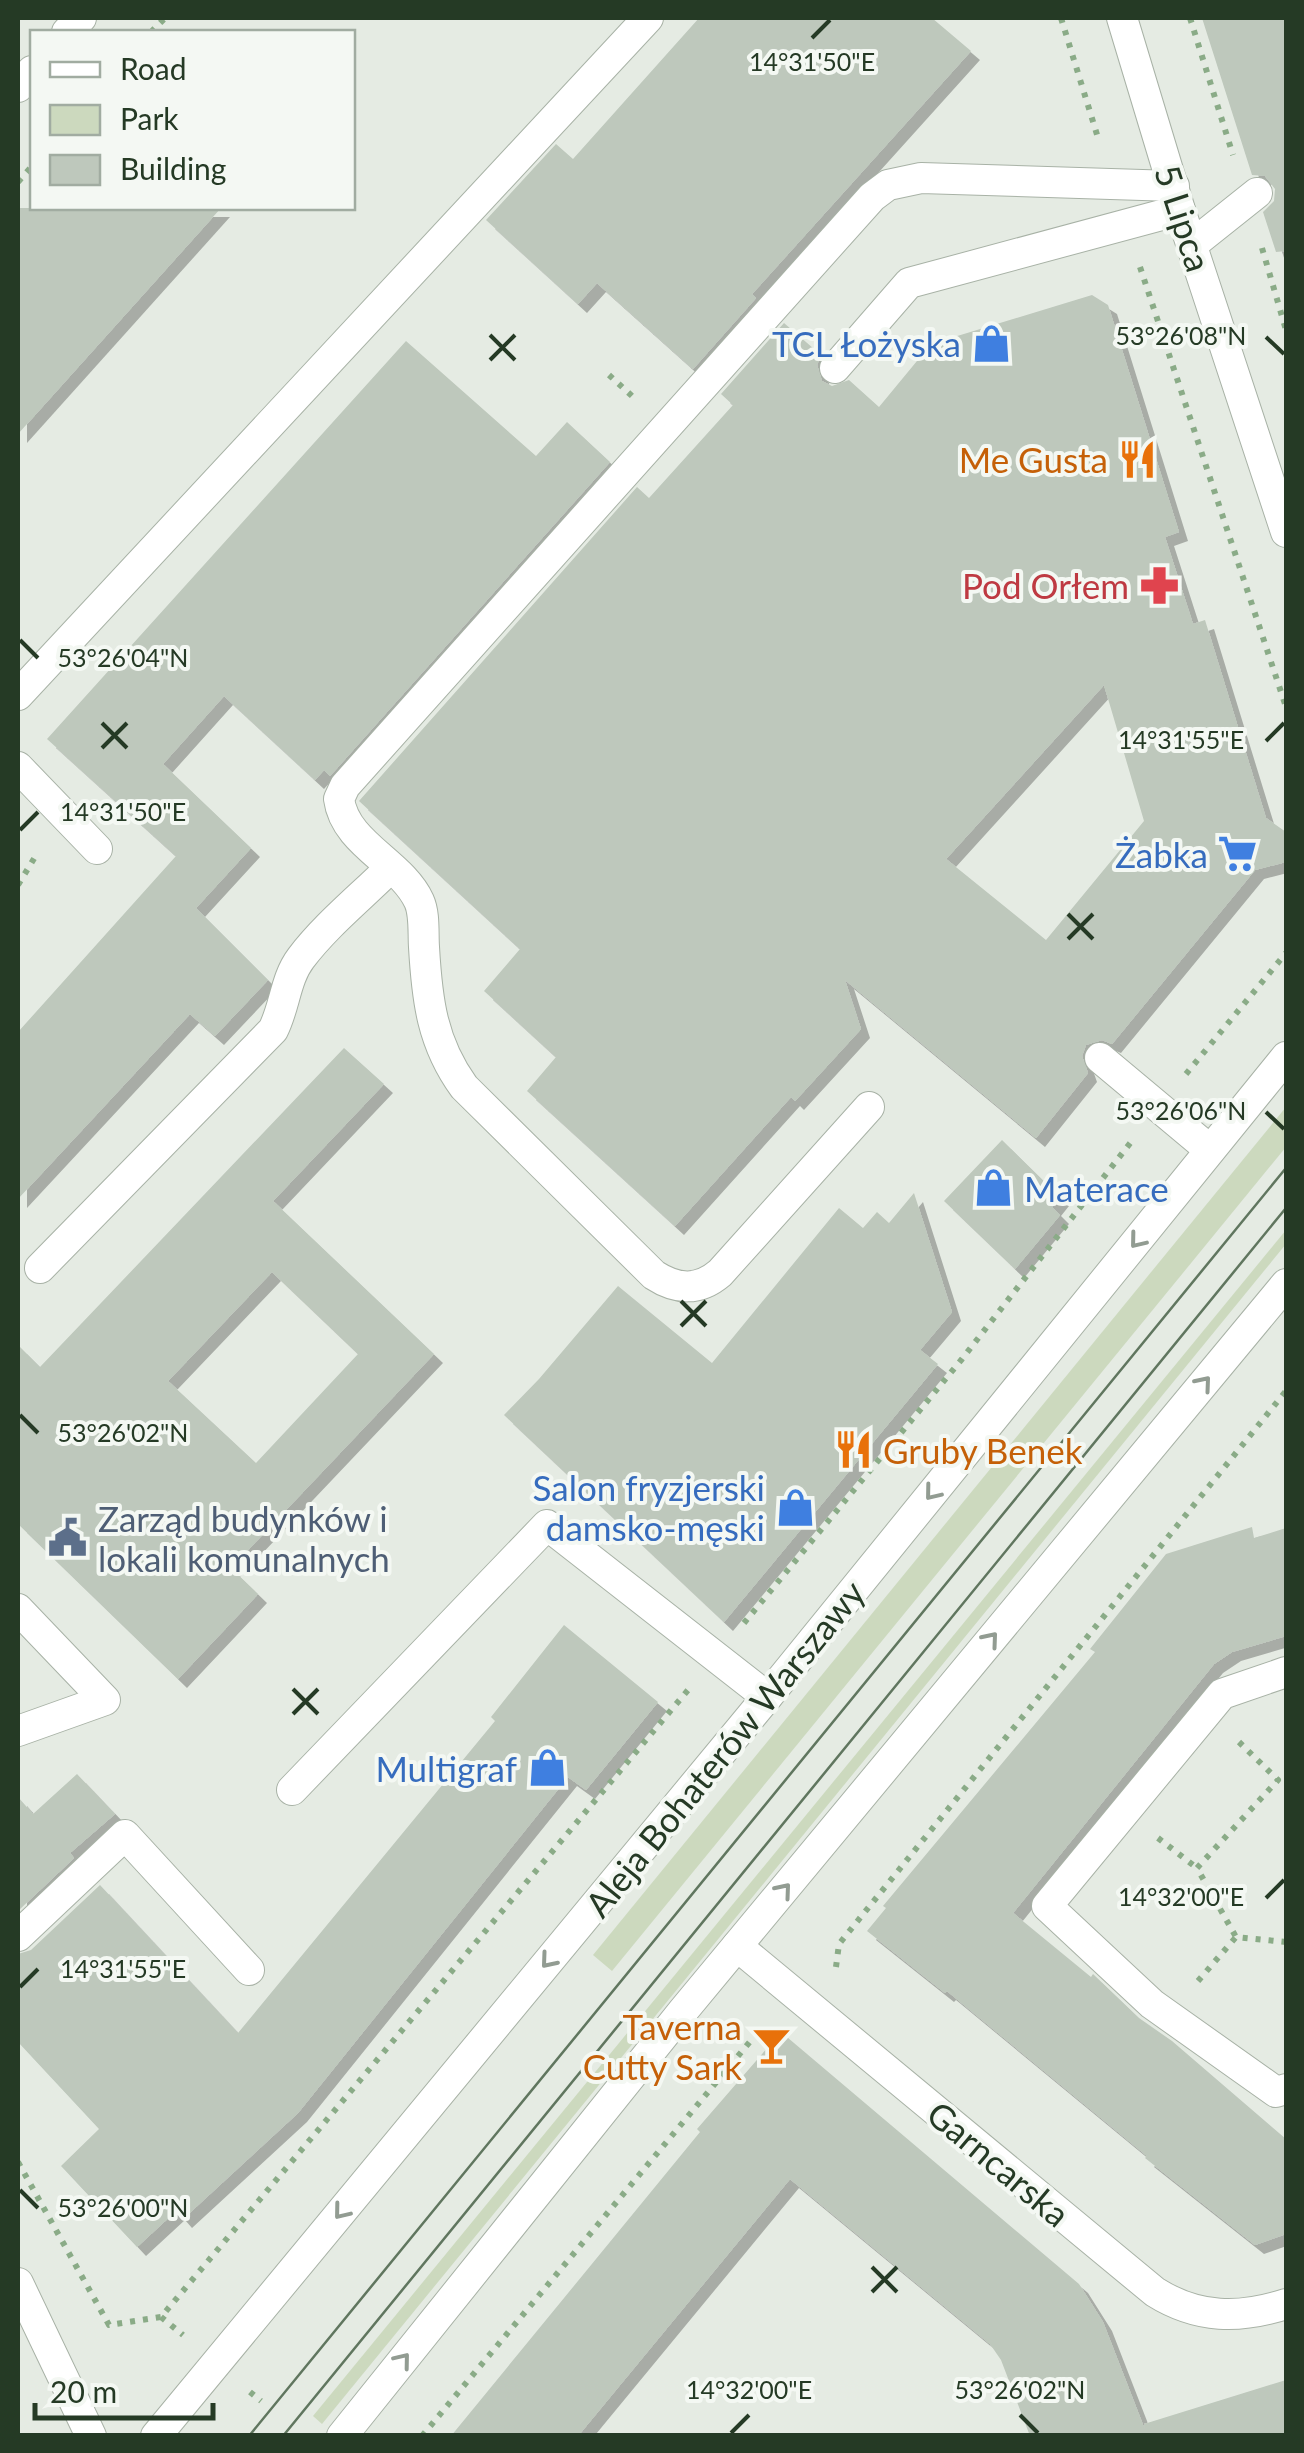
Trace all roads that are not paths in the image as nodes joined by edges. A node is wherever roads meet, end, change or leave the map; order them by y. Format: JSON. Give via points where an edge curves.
{"nodes":[{"id":1,"x":648,"y":18,"type":"edge"},
{"id":2,"x":1122,"y":18,"type":"edge"},
{"id":3,"x":1257,"y":193,"type":"dead end"},
{"id":4,"x":1177,"y":198,"type":"junction"},
{"id":5,"x":1192,"y":244,"type":"junction"},
{"id":6,"x":835,"y":368,"type":"dead end"},
{"id":7,"x":1286,"y":532,"type":"edge"},
{"id":8,"x":18,"y":695,"type":"edge"},
{"id":9,"x":18,"y":768,"type":"edge"},
{"id":10,"x":97,"y":849,"type":"dead end"},
{"id":11,"x":390,"y":868,"type":"junction"},
{"id":12,"x":1286,"y":1057,"type":"edge"},
{"id":13,"x":1100,"y":1058,"type":"dead end"},
{"id":14,"x":868,"y":1107,"type":"dead end"},
{"id":15,"x":1210,"y":1150,"type":"junction"},
{"id":16,"x":40,"y":1268,"type":"dead end"},
{"id":17,"x":1286,"y":1284,"type":"edge"},
{"id":18,"x":18,"y":1608,"type":"edge"},
{"id":19,"x":1286,"y":1672,"type":"edge"},
{"id":20,"x":767,"y":1697,"type":"junction"},
{"id":21,"x":18,"y":1732,"type":"edge"},
{"id":22,"x":292,"y":1790,"type":"dead end"},
{"id":23,"x":18,"y":1936,"type":"edge"},
{"id":24,"x":737,"y":1946,"type":"junction"},
{"id":25,"x":250,"y":1970,"type":"dead end"},
{"id":26,"x":1286,"y":2089,"type":"edge"},
{"id":27,"x":18,"y":2283,"type":"edge"},
{"id":28,"x":1286,"y":2304,"type":"edge"},
{"id":29,"x":91,"y":2436,"type":"edge"},
{"id":30,"x":156,"y":2436,"type":"edge"},
{"id":31,"x":342,"y":2436,"type":"edge"}],
"edges":[{"from":1,"to":8,"type":"street"},
{"from":2,"to":4,"type":"street","name":"5 Lipca"},
{"from":3,"to":5,"type":"street"},
{"from":4,"to":5,"type":"street","name":"5 Lipca"},
{"from":4,"to":6,"type":"street","via":[[1126,225],[909,283]]},
{"from":4,"to":11,"type":"street","via":[[1112,184],[921,178],[888,185],[872,197],[345,786],[338,799],[346,824]]},
{"from":5,"to":7,"type":"street","name":"5 Lipca"},
{"from":9,"to":10,"type":"street"},
{"from":11,"to":14,"type":"street","via":[[422,909],[428,1004],[448,1065],[666,1282],[699,1286],[720,1273]]},
{"from":11,"to":16,"type":"street","via":[[300,958],[272,1030]]},
{"from":12,"to":15,"type":"street","name":"Aleja Bohaterów Warszawy"},
{"from":13,"to":15,"type":"street"},
{"from":15,"to":20,"type":"street","name":"Aleja Bohaterów Warszawy","one_way":true},
{"from":24,"to":17,"type":"street","one_way":true},
{"from":18,"to":21,"type":"street","via":[[105,1700]]},
{"from":19,"to":26,"type":"street","via":[[1222,1694],[1048,1906],[1152,2004],[1276,2092]]},
{"from":20,"to":22,"type":"street","via":[[547,1525]]},
{"from":20,"to":30,"type":"street","name":"Aleja Bohaterów Warszawy","one_way":true},
{"from":23,"to":25,"type":"street","via":[[126,1834]]},
{"from":24,"to":28,"type":"street","name":"Garncarska","via":[[1155,2292],[1190,2310],[1222,2316]]},
{"from":31,"to":24,"type":"street","one_way":true},
{"from":27,"to":29,"type":"street"}]}
